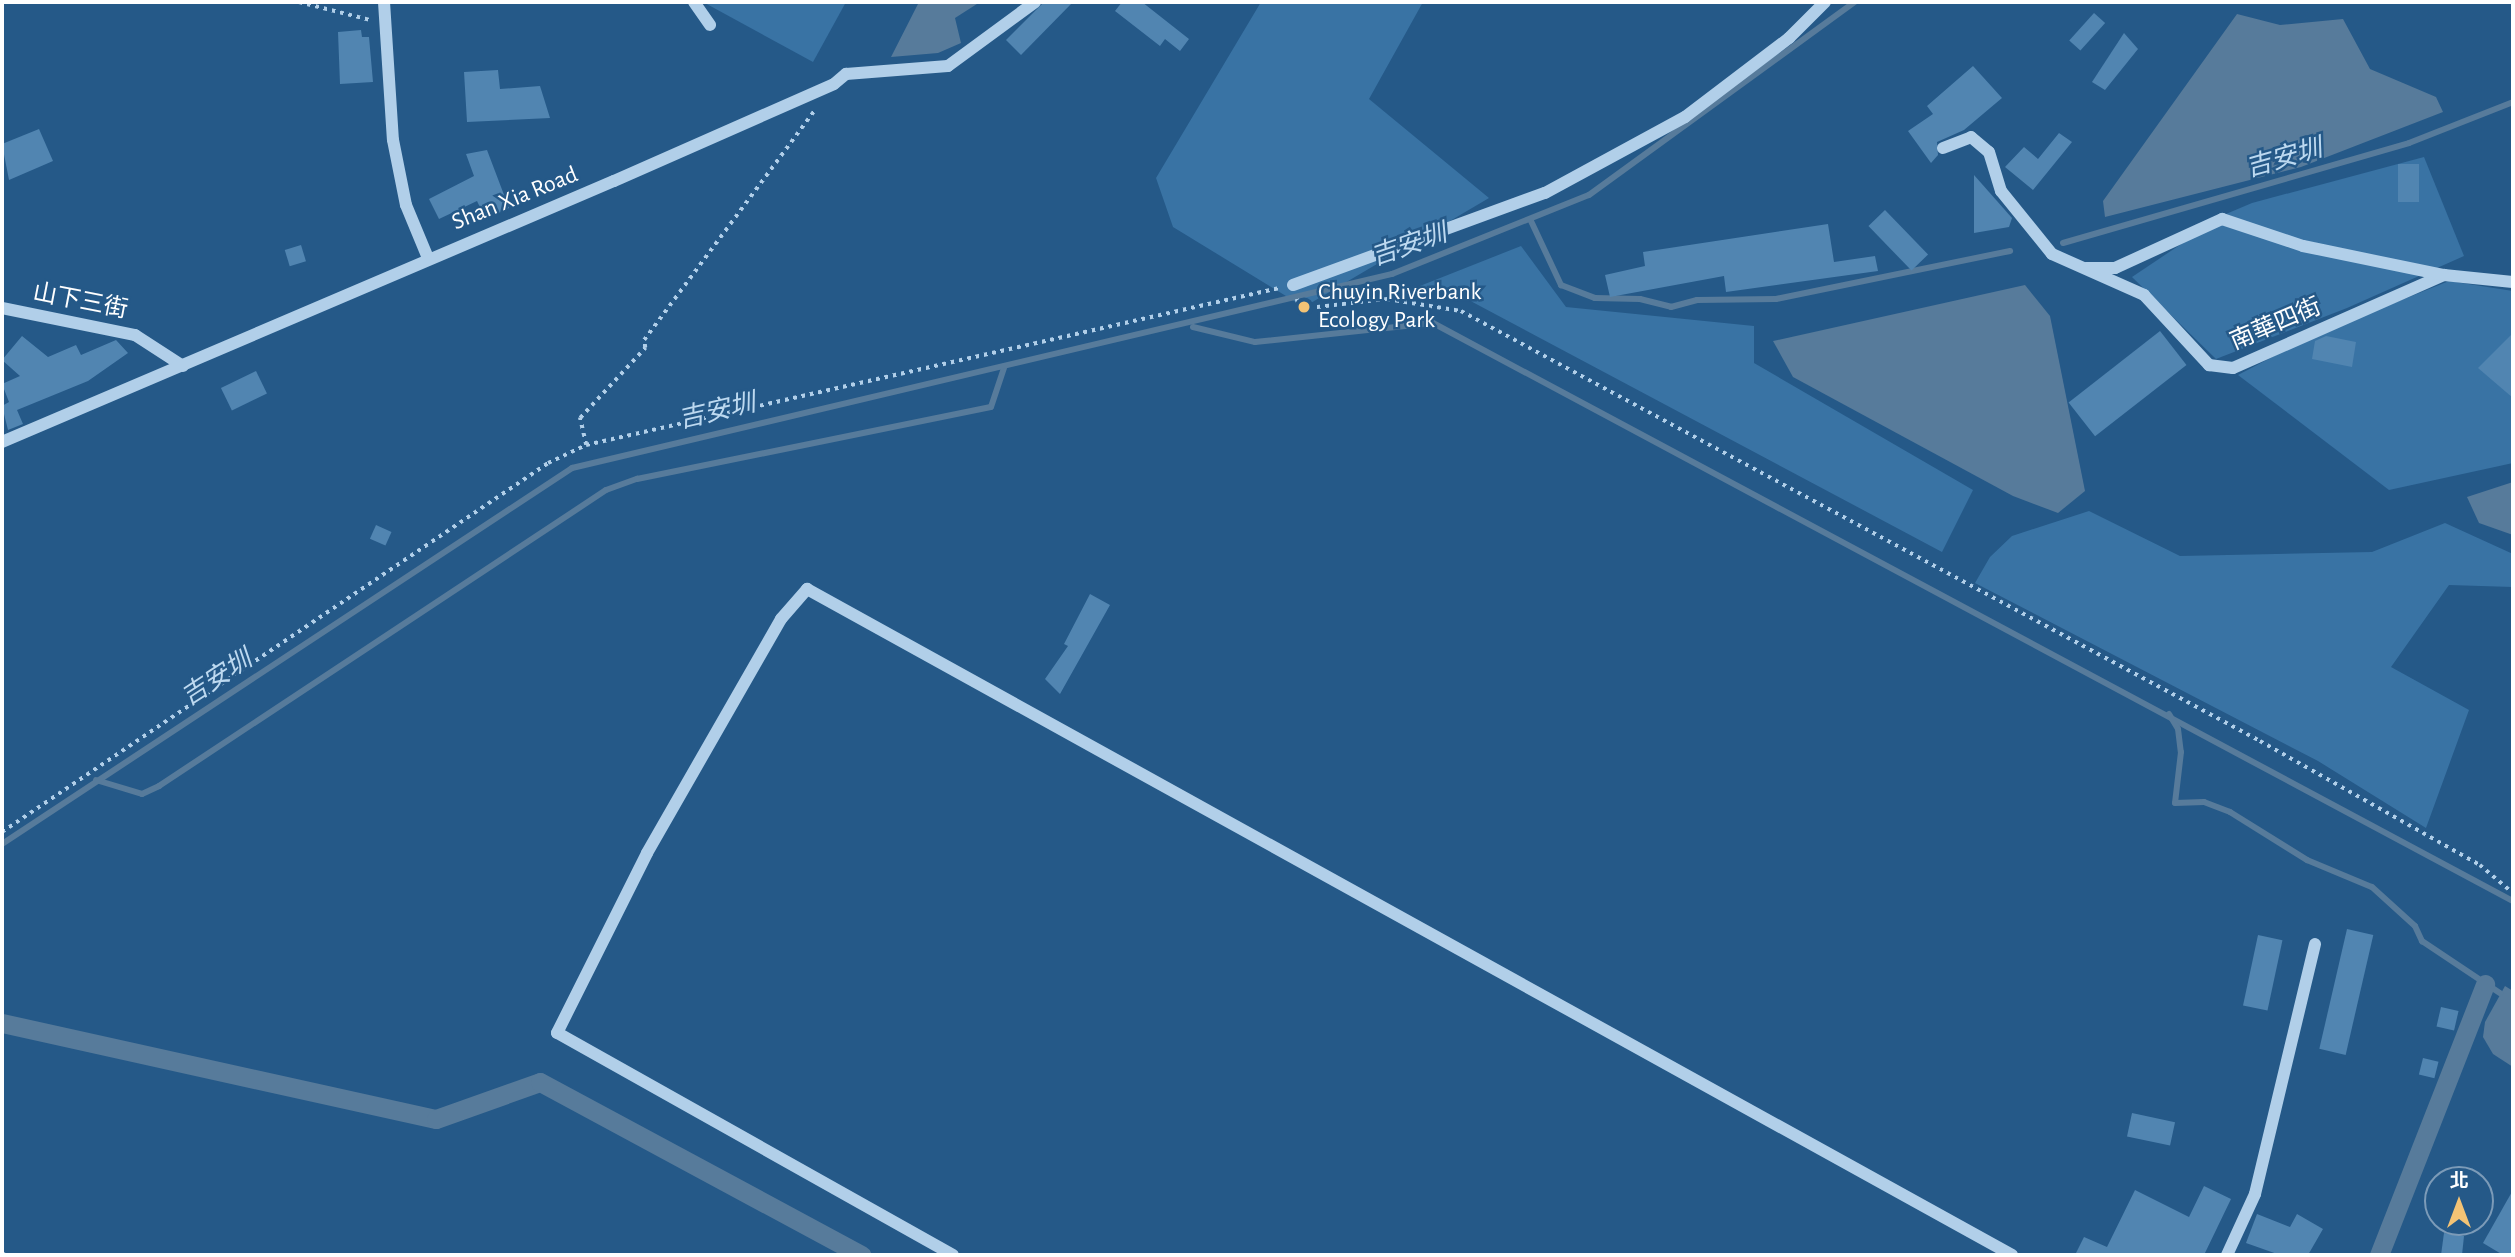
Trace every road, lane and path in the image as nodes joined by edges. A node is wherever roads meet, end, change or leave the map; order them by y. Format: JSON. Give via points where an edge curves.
{"nodes":[{"id":1,"x":299,"y":2,"type":"edge"},
{"id":2,"x":384,"y":2,"type":"edge"},
{"id":3,"x":694,"y":2,"type":"edge"},
{"id":4,"x":1035,"y":2,"type":"edge"},
{"id":5,"x":1825,"y":2,"type":"edge"},
{"id":6,"x":710,"y":24,"type":"dead end"},
{"id":7,"x":385,"y":26,"type":"junction"},
{"id":8,"x":818,"y":106,"type":"dead end"},
{"id":9,"x":1943,"y":148,"type":"dead end"},
{"id":10,"x":428,"y":257,"type":"junction"},
{"id":11,"x":2066,"y":263,"type":"junction"},
{"id":12,"x":2444,"y":275,"type":"junction"},
{"id":13,"x":2513,"y":282,"type":"edge"},
{"id":14,"x":1293,"y":285,"type":"joint"},
{"id":15,"x":2,"y":308,"type":"edge"},
{"id":16,"x":1300,"y":309,"type":"dead end"},
{"id":17,"x":183,"y":366,"type":"junction"},
{"id":18,"x":2,"y":442,"type":"edge"},
{"id":19,"x":586,"y":445,"type":"junction"},
{"id":20,"x":2,"y":832,"type":"edge"},
{"id":21,"x":2513,"y":893,"type":"edge"},
{"id":22,"x":2315,"y":944,"type":"dead end"},
{"id":23,"x":953,"y":1255,"type":"edge"},
{"id":24,"x":2012,"y":1255,"type":"edge"},
{"id":25,"x":2227,"y":1255,"type":"edge"}],
"edges":[{"from":1,"to":7,"type":"path"},
{"from":2,"to":7,"type":"street"},
{"from":3,"to":6,"type":"street"},
{"from":4,"to":10,"type":"street","name":"Shan Xia Road","via":[[948,66],[846,74],[834,84],[614,181]]},
{"from":5,"to":14,"type":"street","via":[[1789,38],[1685,117],[1545,193]]},
{"from":7,"to":10,"type":"street","via":[[393,140],[407,205]]},
{"from":8,"to":19,"type":"path","via":[[644,340],[645,348],[580,418]]},
{"from":9,"to":11,"type":"street","name":"南華四街","via":[[1963,136],[1989,152],[2001,191],[2052,254]]},
{"from":10,"to":17,"type":"street","name":"Shan Xia Road"},
{"from":11,"to":12,"type":"street","via":[[2115,268],[2222,219],[2303,246],[2364,256],[2404,271]]},
{"from":11,"to":12,"type":"street","name":"南華四街","via":[[2144,295],[2209,365],[2233,368]]},
{"from":12,"to":13,"type":"street","name":"南華四街"},
{"from":14,"to":19,"type":"path"},
{"from":15,"to":17,"type":"street","name":"山下三街","via":[[135,335]]},
{"from":16,"to":21,"type":"path","via":[[1387,299],[1461,311],[2260,741],[2480,865]]},
{"from":17,"to":18,"type":"street","name":"Shan Xia Road"},
{"from":19,"to":20,"type":"path","via":[[548,463]]},
{"from":22,"to":25,"type":"street","via":[[2255,1194]]},
{"from":23,"to":24,"type":"street","via":[[557,1033],[648,853],[780,619],[807,589]]}]}
